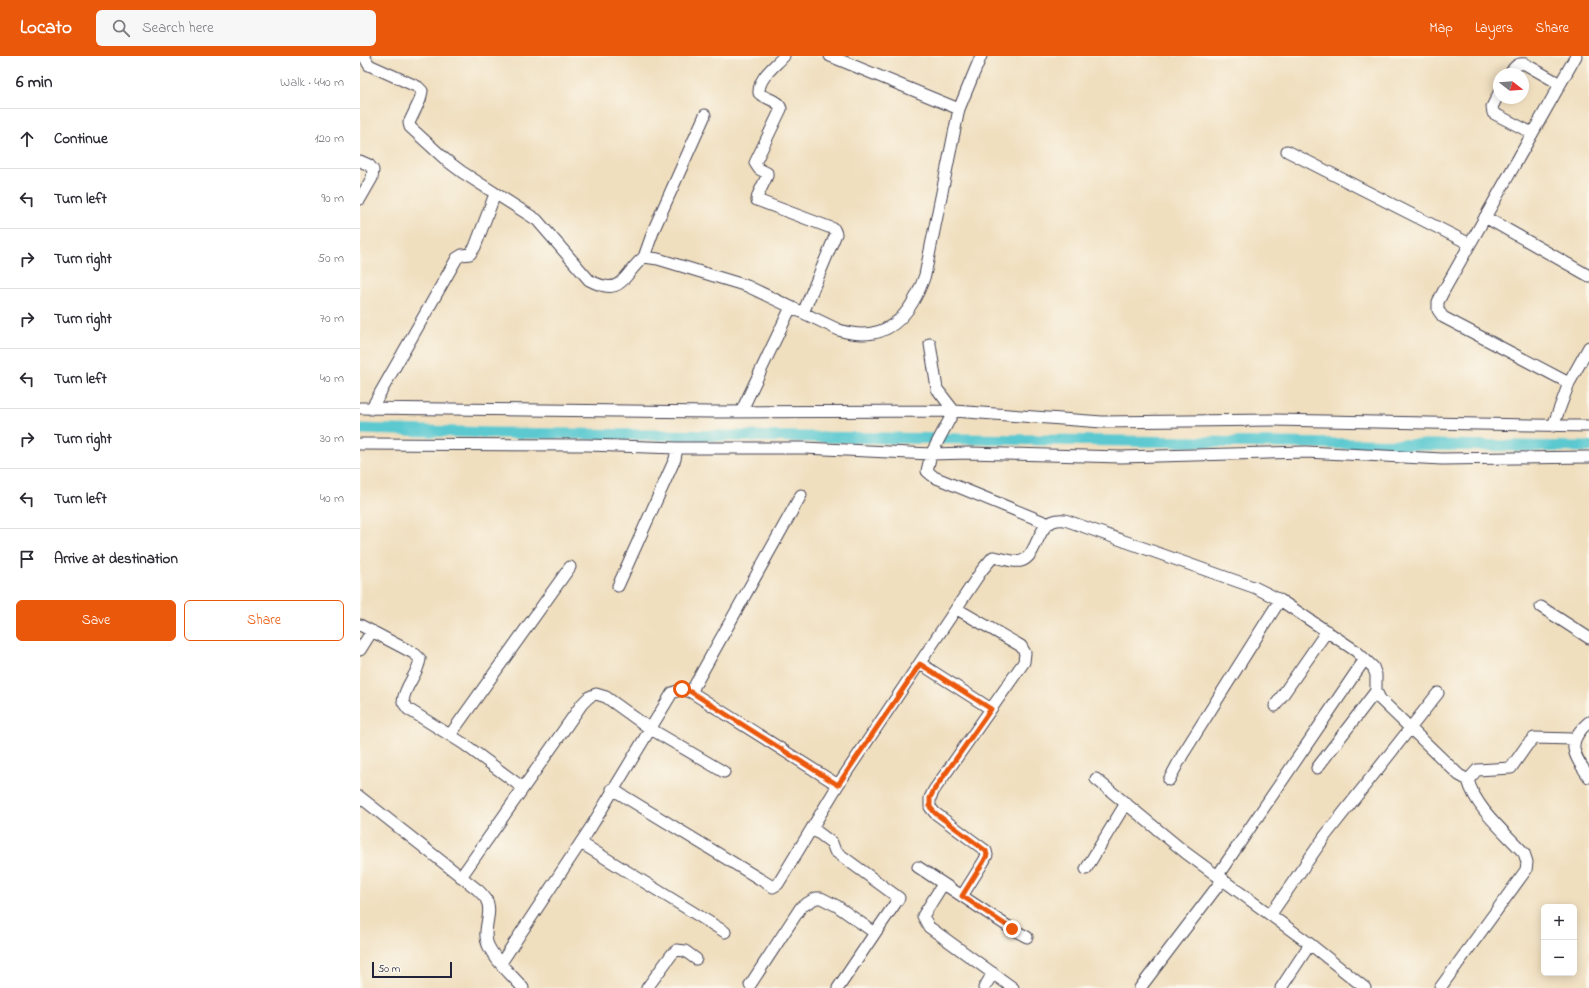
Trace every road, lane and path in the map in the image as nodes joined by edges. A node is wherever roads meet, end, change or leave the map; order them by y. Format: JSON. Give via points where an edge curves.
{"nodes":[{"id":1,"x":364,"y":56,"type":"edge"},
{"id":2,"x":784,"y":56,"type":"edge"},
{"id":3,"x":830,"y":56,"type":"edge"},
{"id":4,"x":981,"y":56,"type":"edge"},
{"id":5,"x":1576,"y":56,"type":"edge"},
{"id":6,"x":1514,"y":68,"type":"edge"},
{"id":7,"x":1560,"y":84,"type":"junction"},
{"id":8,"x":1494,"y":104,"type":"edge"},
{"id":9,"x":959,"y":108,"type":"junction"},
{"id":10,"x":705,"y":115,"type":"dead end"},
{"id":11,"x":1532,"y":133,"type":"junction"},
{"id":12,"x":1287,"y":151,"type":"dead end"},
{"id":13,"x":360,"y":161,"type":"edge"},
{"id":14,"x":496,"y":194,"type":"junction"},
{"id":15,"x":360,"y":199,"type":"edge"},
{"id":16,"x":1485,"y":217,"type":"junction"},
{"id":17,"x":1470,"y":244,"type":"junction"},
{"id":18,"x":644,"y":257,"type":"junction"},
{"id":19,"x":1589,"y":276,"type":"edge"},
{"id":20,"x":791,"y":307,"type":"junction"},
{"id":21,"x":803,"y":313,"type":"junction"},
{"id":22,"x":930,"y":344,"type":"dead end"},
{"id":23,"x":1589,"y":347,"type":"edge"},
{"id":24,"x":1569,"y":383,"type":"junction"},
{"id":25,"x":366,"y":409,"type":"edge"},
{"id":26,"x":741,"y":412,"type":"junction"},
{"id":27,"x":952,"y":414,"type":"junction"},
{"id":28,"x":1553,"y":426,"type":"junction"},
{"id":29,"x":1589,"y":426,"type":"edge"},
{"id":30,"x":360,"y":444,"type":"edge"},
{"id":31,"x":677,"y":448,"type":"junction"},
{"id":32,"x":933,"y":450,"type":"junction"},
{"id":33,"x":1589,"y":456,"type":"edge"},
{"id":34,"x":801,"y":495,"type":"dead end"},
{"id":35,"x":1049,"y":524,"type":"junction"},
{"id":36,"x":570,"y":567,"type":"dead end"},
{"id":37,"x":618,"y":586,"type":"dead end"},
{"id":38,"x":1280,"y":600,"type":"junction"},
{"id":39,"x":1541,"y":607,"type":"dead end"},
{"id":40,"x":957,"y":609,"type":"junction"},
{"id":41,"x":360,"y":625,"type":"edge"},
{"id":42,"x":372,"y":631,"type":"junction"},
{"id":43,"x":1327,"y":631,"type":"junction"},
{"id":44,"x":1589,"y":638,"type":"edge"},
{"id":45,"x":360,"y":650,"type":"edge"},
{"id":46,"x":1365,"y":659,"type":"junction"},
{"id":47,"x":920,"y":664,"type":"junction"},
{"id":48,"x":1376,"y":691,"type":"junction"},
{"id":49,"x":691,"y":692,"type":"junction"},
{"id":50,"x":1438,"y":693,"type":"dead end"},
{"id":51,"x":1275,"y":706,"type":"dead end"},
{"id":52,"x":991,"y":709,"type":"junction"},
{"id":53,"x":1589,"y":722,"type":"edge"},
{"id":54,"x":649,"y":728,"type":"junction"},
{"id":55,"x":1409,"y":728,"type":"junction"},
{"id":56,"x":450,"y":736,"type":"junction"},
{"id":57,"x":1574,"y":739,"type":"junction"},
{"id":58,"x":1317,"y":768,"type":"dead end"},
{"id":59,"x":724,"y":772,"type":"dead end"},
{"id":60,"x":1589,"y":777,"type":"edge"},
{"id":61,"x":1096,"y":779,"type":"dead end"},
{"id":62,"x":1170,"y":780,"type":"dead end"},
{"id":63,"x":1468,"y":780,"type":"junction"},
{"id":64,"x":838,"y":785,"type":"junction"},
{"id":65,"x":523,"y":788,"type":"junction"},
{"id":66,"x":612,"y":789,"type":"junction"},
{"id":67,"x":360,"y":797,"type":"edge"},
{"id":68,"x":1126,"y":803,"type":"junction"},
{"id":69,"x":812,"y":828,"type":"junction"},
{"id":70,"x":581,"y":843,"type":"junction"},
{"id":71,"x":918,"y":868,"type":"dead end"},
{"id":72,"x":1086,"y":869,"type":"dead end"},
{"id":73,"x":461,"y":876,"type":"junction"},
{"id":74,"x":1220,"y":877,"type":"junction"},
{"id":75,"x":943,"y":884,"type":"junction"},
{"id":76,"x":962,"y":896,"type":"junction"},
{"id":77,"x":1271,"y":914,"type":"junction"},
{"id":78,"x":725,"y":932,"type":"dead end"},
{"id":79,"x":875,"y":933,"type":"junction"},
{"id":80,"x":1027,"y":937,"type":"dead end"},
{"id":81,"x":1310,"y":944,"type":"junction"},
{"id":82,"x":696,"y":959,"type":"dead end"},
{"id":83,"x":501,"y":963,"type":"junction"},
{"id":84,"x":993,"y":973,"type":"junction"},
{"id":85,"x":750,"y":985,"type":"dead end"},
{"id":86,"x":524,"y":988,"type":"edge"},
{"id":87,"x":647,"y":988,"type":"edge"},
{"id":88,"x":838,"y":988,"type":"edge"},
{"id":89,"x":984,"y":988,"type":"edge"},
{"id":90,"x":1014,"y":988,"type":"edge"},
{"id":91,"x":1140,"y":988,"type":"edge"},
{"id":92,"x":1281,"y":988,"type":"edge"},
{"id":93,"x":1365,"y":988,"type":"edge"},
{"id":94,"x":1440,"y":988,"type":"edge"}],
"edges":[{"from":1,"to":14,"type":"street","via":[[369,64],[422,91],[410,128],[446,160]]},
{"from":2,"to":21,"type":"street","via":[[758,87],[759,93],[781,109],[756,163],[767,174],[757,200],[834,229],[836,234]]},
{"from":3,"to":9,"type":"street"},
{"from":4,"to":9,"type":"street"},
{"from":5,"to":7,"type":"street"},
{"from":6,"to":7,"type":"street","via":[[1519,64],[1525,64]]},
{"from":7,"to":11,"type":"street"},
{"from":8,"to":11,"type":"street","via":[[1494,112]]},
{"from":9,"to":21,"type":"street","via":[[926,275],[919,294],[906,313],[893,325],[877,333],[855,335]]},
{"from":10,"to":18,"type":"street"},
{"from":11,"to":16,"type":"street"},
{"from":12,"to":17,"type":"street"},
{"from":13,"to":15,"type":"street","via":[[370,165],[373,170],[372,178]]},
{"from":14,"to":18,"type":"street","via":[[537,220],[589,280],[600,286],[613,287],[623,281]]},
{"from":14,"to":25,"type":"street","via":[[475,247],[470,254],[457,258]]},
{"from":16,"to":17,"type":"street"},
{"from":16,"to":19,"type":"street"},
{"from":17,"to":24,"type":"street","via":[[1438,302],[1438,310],[1443,316]]},
{"from":18,"to":20,"type":"street","via":[[747,286]]},
{"from":20,"to":21,"type":"street"},
{"from":20,"to":26,"type":"street"},
{"from":22,"to":27,"type":"street","via":[[937,389]]},
{"from":23,"to":24,"type":"street"},
{"from":24,"to":28,"type":"street"},
{"from":25,"to":26,"type":"street"},
{"from":26,"to":27,"type":"street"},
{"from":27,"to":28,"type":"street","via":[[1102,422],[1273,420]]},
{"from":27,"to":32,"type":"street"},
{"from":28,"to":29,"type":"street"},
{"from":30,"to":31,"type":"street"},
{"from":31,"to":32,"type":"street"},
{"from":31,"to":37,"type":"street","via":[[675,459]]},
{"from":32,"to":33,"type":"street","via":[[1121,457],[1306,452],[1442,459]]},
{"from":32,"to":35,"type":"street","via":[[926,471],[934,477]]},
{"from":34,"to":49,"type":"street"},
{"from":35,"to":38,"type":"street","via":[[1058,519],[1065,520],[1256,588]]},
{"from":35,"to":40,"type":"street","via":[[1026,559],[1020,562],[993,557]]},
{"from":36,"to":56,"type":"street"},
{"from":38,"to":43,"type":"street"},
{"from":38,"to":62,"type":"street","via":[[1183,754]]},
{"from":39,"to":44,"type":"street"},
{"from":40,"to":47,"type":"street"},
{"from":40,"to":52,"type":"street","via":[[1021,646],[1025,653],[1024,662]]},
{"from":41,"to":42,"type":"street"},
{"from":42,"to":45,"type":"street"},
{"from":42,"to":56,"type":"street","via":[[415,654],[420,660],[419,667],[404,694],[403,702],[408,709]]},
{"from":43,"to":46,"type":"street"},
{"from":43,"to":51,"type":"street"},
{"from":46,"to":48,"type":"street","via":[[1373,667],[1376,675]]},
{"from":46,"to":74,"type":"street"},
{"from":47,"to":52,"type":"street"},
{"from":47,"to":64,"type":"street"},
{"from":48,"to":55,"type":"street","via":[[1380,699]]},
{"from":48,"to":58,"type":"street"},
{"from":49,"to":54,"type":"street","via":[[682,689],[672,693]]},
{"from":49,"to":64,"type":"street"},
{"from":50,"to":55,"type":"street"},
{"from":52,"to":76,"type":"street","via":[[930,798],[930,807],[935,813],[986,851],[984,861]]},
{"from":53,"to":57,"type":"street"},
{"from":54,"to":59,"type":"street"},
{"from":54,"to":65,"type":"street","via":[[606,698],[596,694],[589,697]]},
{"from":54,"to":66,"type":"street"},
{"from":55,"to":63,"type":"street","via":[[1459,775]]},
{"from":55,"to":77,"type":"street","via":[[1325,836]]},
{"from":56,"to":65,"type":"street"},
{"from":57,"to":60,"type":"street","via":[[1573,749]]},
{"from":57,"to":63,"type":"street","via":[[1534,738],[1511,768],[1477,770]]},
{"from":61,"to":68,"type":"street"},
{"from":63,"to":94,"type":"street","via":[[1479,804],[1524,852],[1526,870]]},
{"from":64,"to":69,"type":"street"},
{"from":65,"to":73,"type":"street"},
{"from":66,"to":69,"type":"street","via":[[773,887],[778,884]]},
{"from":66,"to":70,"type":"street"},
{"from":67,"to":73,"type":"street"},
{"from":68,"to":72,"type":"street"},
{"from":68,"to":74,"type":"street"},
{"from":69,"to":79,"type":"street","via":[[832,843],[835,851],[899,898]]},
{"from":70,"to":78,"type":"street"},
{"from":70,"to":83,"type":"street"},
{"from":71,"to":75,"type":"street"},
{"from":73,"to":83,"type":"street","via":[[486,899],[487,944]]},
{"from":74,"to":77,"type":"street"},
{"from":74,"to":91,"type":"street"},
{"from":75,"to":76,"type":"street"},
{"from":75,"to":84,"type":"street","via":[[926,909],[923,916],[925,921],[929,928]]},
{"from":76,"to":80,"type":"street"},
{"from":77,"to":81,"type":"street"},
{"from":79,"to":85,"type":"street","via":[[836,906],[816,898],[801,907]]},
{"from":79,"to":88,"type":"street"},
{"from":81,"to":92,"type":"street"},
{"from":81,"to":93,"type":"street"},
{"from":82,"to":87,"type":"street","via":[[685,950],[677,950]]},
{"from":83,"to":86,"type":"street"},
{"from":84,"to":89,"type":"street"},
{"from":84,"to":90,"type":"street"}]}
